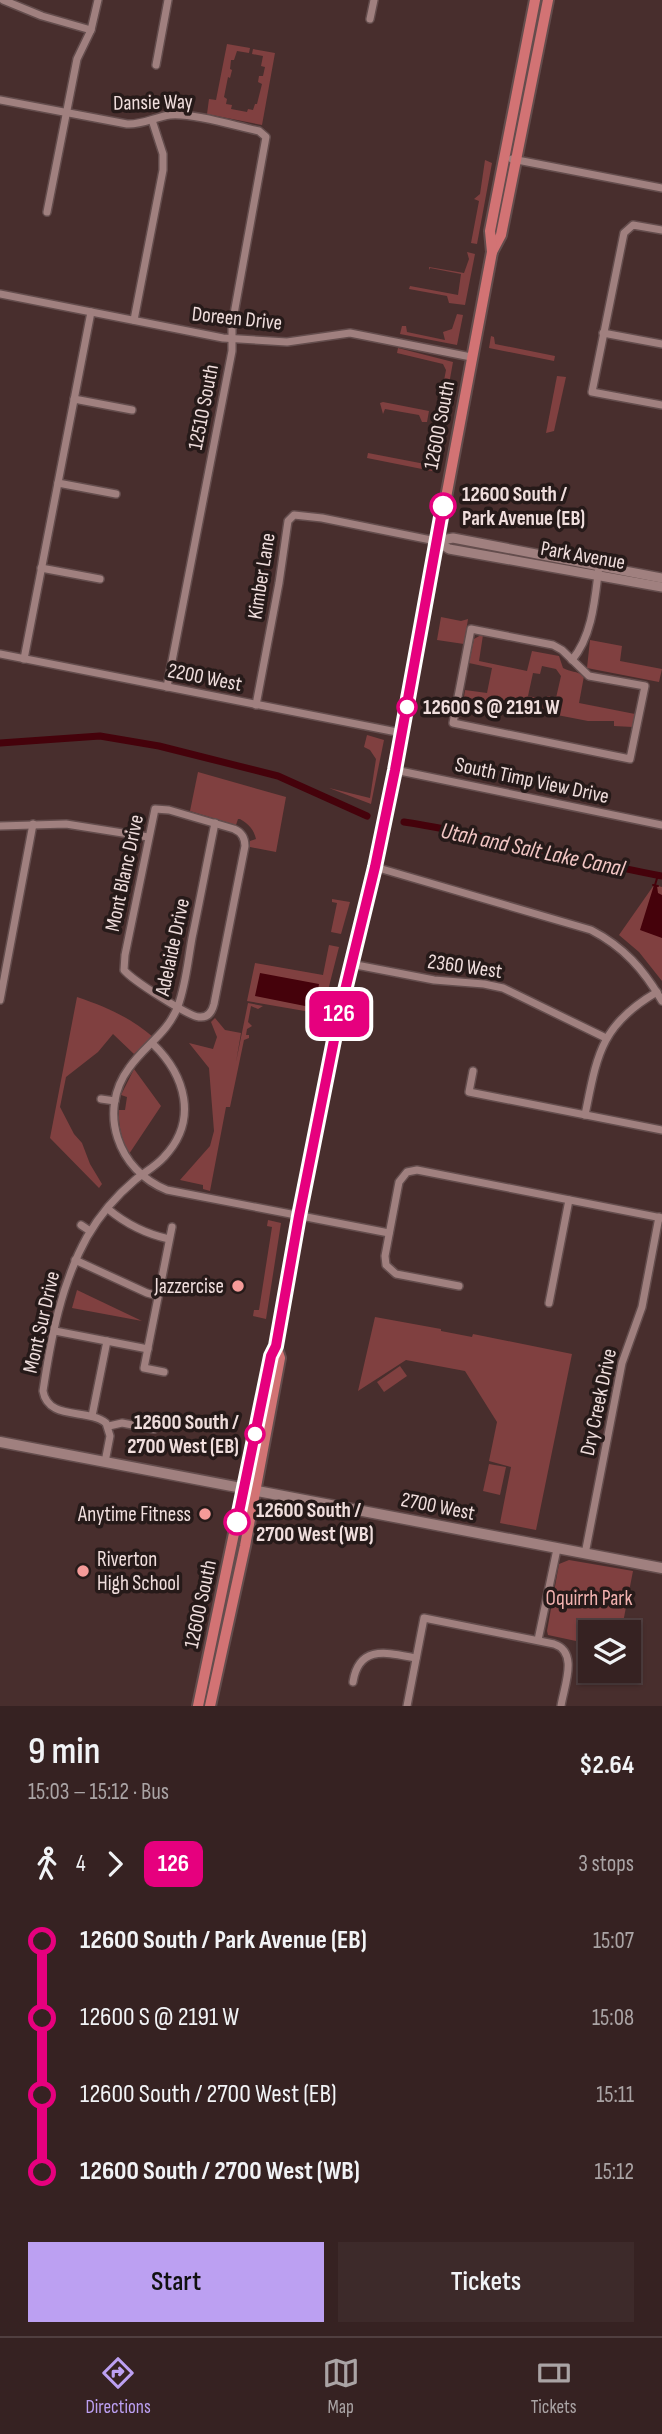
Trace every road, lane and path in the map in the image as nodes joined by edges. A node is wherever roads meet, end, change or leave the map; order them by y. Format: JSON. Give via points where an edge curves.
{"nodes":[{"id":1,"x":3,"y":0,"type":"edge"},
{"id":2,"x":98,"y":0,"type":"edge"},
{"id":3,"x":168,"y":0,"type":"edge"},
{"id":4,"x":374,"y":0,"type":"edge"},
{"id":5,"x":535,"y":0,"type":"edge"},
{"id":6,"x":548,"y":0,"type":"edge"},
{"id":7,"x":370,"y":19,"type":"dead end"},
{"id":8,"x":91,"y":30,"type":"junction"},
{"id":9,"x":156,"y":65,"type":"dead end"},
{"id":10,"x":0,"y":100,"type":"edge"},
{"id":11,"x":66,"y":113,"type":"junction"},
{"id":12,"x":152,"y":120,"type":"junction"},
{"id":13,"x":264,"y":134,"type":"joint"},
{"id":14,"x":510,"y":158,"type":"junction"},
{"id":15,"x":662,"y":188,"type":"edge"},
{"id":16,"x":47,"y":212,"type":"dead end"},
{"id":17,"x":662,"y":230,"type":"edge"},
{"id":18,"x":0,"y":296,"type":"edge"},
{"id":19,"x":91,"y":312,"type":"junction"},
{"id":20,"x":134,"y":320,"type":"junction"},
{"id":21,"x":603,"y":333,"type":"junction"},
{"id":22,"x":232,"y":338,"type":"junction"},
{"id":23,"x":662,"y":344,"type":"edge"},
{"id":24,"x":471,"y":357,"type":"junction"},
{"id":25,"x":74,"y":399,"type":"junction"},
{"id":26,"x":662,"y":405,"type":"edge"},
{"id":27,"x":132,"y":410,"type":"dead end"},
{"id":28,"x":58,"y":483,"type":"junction"},
{"id":29,"x":116,"y":495,"type":"dead end"},
{"id":30,"x":436,"y":541,"type":"junction"},
{"id":31,"x":41,"y":568,"type":"junction"},
{"id":32,"x":598,"y":571,"type":"junction"},
{"id":33,"x":662,"y":578,"type":"edge"},
{"id":34,"x":100,"y":579,"type":"dead end"},
{"id":35,"x":662,"y":587,"type":"edge"},
{"id":36,"x":0,"y":654,"type":"edge"},
{"id":37,"x":24,"y":659,"type":"junction"},
{"id":38,"x":572,"y":660,"type":"junction"},
{"id":39,"x":166,"y":687,"type":"junction"},
{"id":40,"x":256,"y":705,"type":"junction"},
{"id":41,"x":402,"y":733,"type":"junction"},
{"id":42,"x":395,"y":770,"type":"junction"},
{"id":43,"x":215,"y":823,"type":"junction"},
{"id":44,"x":33,"y":824,"type":"junction"},
{"id":45,"x":662,"y":825,"type":"edge"},
{"id":46,"x":0,"y":826,"type":"edge"},
{"id":47,"x":148,"y":837,"type":"junction"},
{"id":48,"x":375,"y":867,"type":"junction"},
{"id":49,"x":351,"y":964,"type":"junction"},
{"id":50,"x":657,"y":992,"type":"junction"},
{"id":51,"x":0,"y":1000,"type":"edge"},
{"id":52,"x":662,"y":1001,"type":"edge"},
{"id":53,"x":178,"y":1006,"type":"junction"},
{"id":54,"x":606,"y":1038,"type":"junction"},
{"id":55,"x":153,"y":1044,"type":"junction"},
{"id":56,"x":473,"y":1071,"type":"dead end"},
{"id":57,"x":101,"y":1099,"type":"dead end"},
{"id":58,"x":114,"y":1101,"type":"junction"},
{"id":59,"x":585,"y":1115,"type":"junction"},
{"id":60,"x":662,"y":1130,"type":"edge"},
{"id":61,"x":142,"y":1175,"type":"junction"},
{"id":62,"x":569,"y":1200,"type":"junction"},
{"id":63,"x":108,"y":1209,"type":"junction"},
{"id":64,"x":299,"y":1216,"type":"junction"},
{"id":65,"x":661,"y":1218,"type":"edge"},
{"id":66,"x":80,"y":1225,"type":"dead end"},
{"id":67,"x":172,"y":1227,"type":"dead end"},
{"id":68,"x":90,"y":1231,"type":"junction"},
{"id":69,"x":389,"y":1233,"type":"junction"},
{"id":70,"x":169,"y":1239,"type":"junction"},
{"id":71,"x":75,"y":1260,"type":"junction"},
{"id":72,"x":459,"y":1286,"type":"dead end"},
{"id":73,"x":158,"y":1296,"type":"junction"},
{"id":74,"x":549,"y":1303,"type":"dead end"},
{"id":75,"x":55,"y":1331,"type":"junction"},
{"id":76,"x":107,"y":1341,"type":"junction"},
{"id":77,"x":148,"y":1349,"type":"junction"},
{"id":78,"x":164,"y":1372,"type":"dead end"},
{"id":79,"x":92,"y":1416,"type":"junction"},
{"id":80,"x":109,"y":1426,"type":"junction"},
{"id":81,"x":154,"y":1429,"type":"dead end"},
{"id":82,"x":0,"y":1442,"type":"edge"},
{"id":83,"x":104,"y":1462,"type":"junction"},
{"id":84,"x":250,"y":1489,"type":"junction"},
{"id":85,"x":557,"y":1549,"type":"junction"},
{"id":86,"x":585,"y":1554,"type":"junction"},
{"id":87,"x":662,"y":1568,"type":"edge"},
{"id":88,"x":538,"y":1640,"type":"junction"},
{"id":89,"x":416,"y":1658,"type":"junction"},
{"id":90,"x":205,"y":1670,"type":"junction"},
{"id":91,"x":353,"y":1682,"type":"dead end"},
{"id":92,"x":198,"y":1706,"type":"edge"},
{"id":93,"x":204,"y":1706,"type":"edge"},
{"id":94,"x":210,"y":1706,"type":"edge"},
{"id":95,"x":407,"y":1706,"type":"edge"},
{"id":96,"x":561,"y":1706,"type":"edge"}],
"edges":[{"from":1,"to":8,"type":"street"},
{"from":2,"to":8,"type":"street"},
{"from":3,"to":9,"type":"street"},
{"from":4,"to":7,"type":"street"},
{"from":5,"to":14,"type":"main road","name":"12600 South"},
{"from":6,"to":14,"type":"main road","name":"12600 South"},
{"from":8,"to":11,"type":"street","via":[[77,59]]},
{"from":10,"to":11,"type":"street","name":"Dansie Way"},
{"from":11,"to":12,"type":"street","name":"Dansie Way","via":[[127,124]]},
{"from":11,"to":16,"type":"street"},
{"from":12,"to":13,"type":"street","name":"Dansie Way","via":[[186,116]]},
{"from":12,"to":20,"type":"street","via":[[163,170]]},
{"from":13,"to":22,"type":"street","name":"12510 South","via":[[267,142]]},
{"from":14,"to":15,"type":"street"},
{"from":14,"to":24,"type":"main road","name":"12600 South","via":[[501,235],[492,252]]},
{"from":17,"to":21,"type":"street","via":[[633,225],[624,233]]},
{"from":18,"to":19,"type":"street","name":"Doreen Drive"},
{"from":19,"to":20,"type":"street","name":"Doreen Drive"},
{"from":19,"to":25,"type":"street"},
{"from":20,"to":22,"type":"street","name":"Doreen Drive"},
{"from":21,"to":23,"type":"street"},
{"from":21,"to":26,"type":"street","via":[[592,392]]},
{"from":22,"to":24,"type":"street","name":"Doreen Drive","via":[[287,342],[350,333]]},
{"from":22,"to":39,"type":"street","name":"12510 South"},
{"from":24,"to":30,"type":"main road","name":"12600 South"},
{"from":25,"to":27,"type":"street"},
{"from":25,"to":28,"type":"street"},
{"from":28,"to":29,"type":"street"},
{"from":28,"to":31,"type":"street"},
{"from":30,"to":32,"type":"street","name":"Park Avenue","via":[[449,549]]},
{"from":30,"to":40,"type":"street","name":"Kimber Lane","via":[[298,514],[291,517]]},
{"from":30,"to":41,"type":"main road","name":"12600 South"},
{"from":31,"to":34,"type":"street"},
{"from":31,"to":37,"type":"street"},
{"from":32,"to":33,"type":"street","name":"Park Avenue"},
{"from":32,"to":35,"type":"street","name":"Park Avenue"},
{"from":32,"to":38,"type":"street","via":[[586,636]]},
{"from":36,"to":37,"type":"street","name":"2200 West"},
{"from":37,"to":39,"type":"street","name":"2200 West"},
{"from":38,"to":38,"type":"street","via":[[553,645],[471,629],[453,723],[630,759],[645,686],[589,676]]},
{"from":39,"to":40,"type":"street","name":"2200 West"},
{"from":40,"to":41,"type":"street","name":"2200 West"},
{"from":41,"to":42,"type":"main road","name":"12600 South"},
{"from":42,"to":45,"type":"street","name":"South Timp View Drive"},
{"from":42,"to":48,"type":"main road","name":"12600 South"},
{"from":43,"to":47,"type":"street","name":"Mont Blanc Drive","via":[[155,808]]},
{"from":43,"to":53,"type":"street","name":"Adelaide Drive"},
{"from":43,"to":53,"type":"street","name":"Mont Blanc Drive","via":[[242,834],[245,846],[213,1008],[200,1017]]},
{"from":44,"to":46,"type":"street"},
{"from":44,"to":47,"type":"street","via":[[76,825]]},
{"from":44,"to":51,"type":"street"},
{"from":47,"to":53,"type":"street","name":"Mont Blanc Drive","via":[[124,971]]},
{"from":48,"to":49,"type":"main road","name":"12600 South"},
{"from":48,"to":50,"type":"street","via":[[591,930],[613,942],[642,969]]},
{"from":49,"to":54,"type":"street","name":"2360 West","via":[[503,988]]},
{"from":49,"to":64,"type":"main road","name":"12600 South"},
{"from":50,"to":52,"type":"street"},
{"from":50,"to":54,"type":"street","via":[[628,1012]]},
{"from":53,"to":55,"type":"street","name":"Adelaide Drive"},
{"from":54,"to":59,"type":"street"},
{"from":55,"to":58,"type":"street","name":"Adelaide Drive","via":[[128,1068]]},
{"from":55,"to":61,"type":"street","name":"Mont Sur Drive","via":[[179,1078],[184,1111],[170,1150]]},
{"from":56,"to":59,"type":"street","via":[[469,1092]]},
{"from":57,"to":58,"type":"street"},
{"from":58,"to":61,"type":"street","name":"Adelaide Drive","via":[[117,1139]]},
{"from":59,"to":60,"type":"street"},
{"from":61,"to":63,"type":"street","name":"Mont Sur Drive"},
{"from":61,"to":64,"type":"street","via":[[174,1192]]},
{"from":62,"to":65,"type":"street"},
{"from":62,"to":69,"type":"street","via":[[407,1172],[399,1182]]},
{"from":62,"to":74,"type":"street"},
{"from":63,"to":68,"type":"street","name":"Mont Sur Drive"},
{"from":63,"to":70,"type":"street","via":[[130,1225]]},
{"from":64,"to":69,"type":"street"},
{"from":64,"to":84,"type":"main road","name":"12600 South","via":[[276,1346],[280,1357]]},
{"from":65,"to":86,"type":"street","name":"Dry Creek Drive","via":[[642,1307],[622,1363]]},
{"from":66,"to":68,"type":"street"},
{"from":67,"to":70,"type":"street"},
{"from":68,"to":71,"type":"street","name":"Mont Sur Drive"},
{"from":69,"to":72,"type":"street","via":[[386,1265],[396,1274]]},
{"from":70,"to":73,"type":"street"},
{"from":71,"to":73,"type":"street"},
{"from":71,"to":75,"type":"street","name":"Mont Sur Drive"},
{"from":73,"to":77,"type":"street"},
{"from":75,"to":76,"type":"street"},
{"from":75,"to":79,"type":"street","name":"Mont Sur Drive","via":[[45,1399],[55,1409]]},
{"from":76,"to":77,"type":"street"},
{"from":76,"to":79,"type":"street"},
{"from":77,"to":78,"type":"street","via":[[144,1368]]},
{"from":79,"to":80,"type":"street","name":"Mont Sur Drive"},
{"from":80,"to":81,"type":"street","via":[[122,1423]]},
{"from":80,"to":83,"type":"street"},
{"from":82,"to":83,"type":"main road","name":"2700 West"},
{"from":83,"to":84,"type":"main road","name":"2700 West"},
{"from":84,"to":85,"type":"main road","name":"2700 West"},
{"from":84,"to":90,"type":"main road","name":"12600 South"},
{"from":84,"to":94,"type":"main road","name":"12600 South"},
{"from":85,"to":86,"type":"main road","name":"2700 West"},
{"from":85,"to":88,"type":"street"},
{"from":86,"to":87,"type":"main road","name":"2700 West"},
{"from":88,"to":89,"type":"street","via":[[424,1618]]},
{"from":88,"to":96,"type":"street","via":[[566,1650],[569,1663]]},
{"from":89,"to":91,"type":"street","via":[[369,1655],[357,1666]]},
{"from":89,"to":95,"type":"street"},
{"from":90,"to":92,"type":"main road","name":"12600 South"},
{"from":90,"to":93,"type":"main road","via":[[210,1677]]}]}
